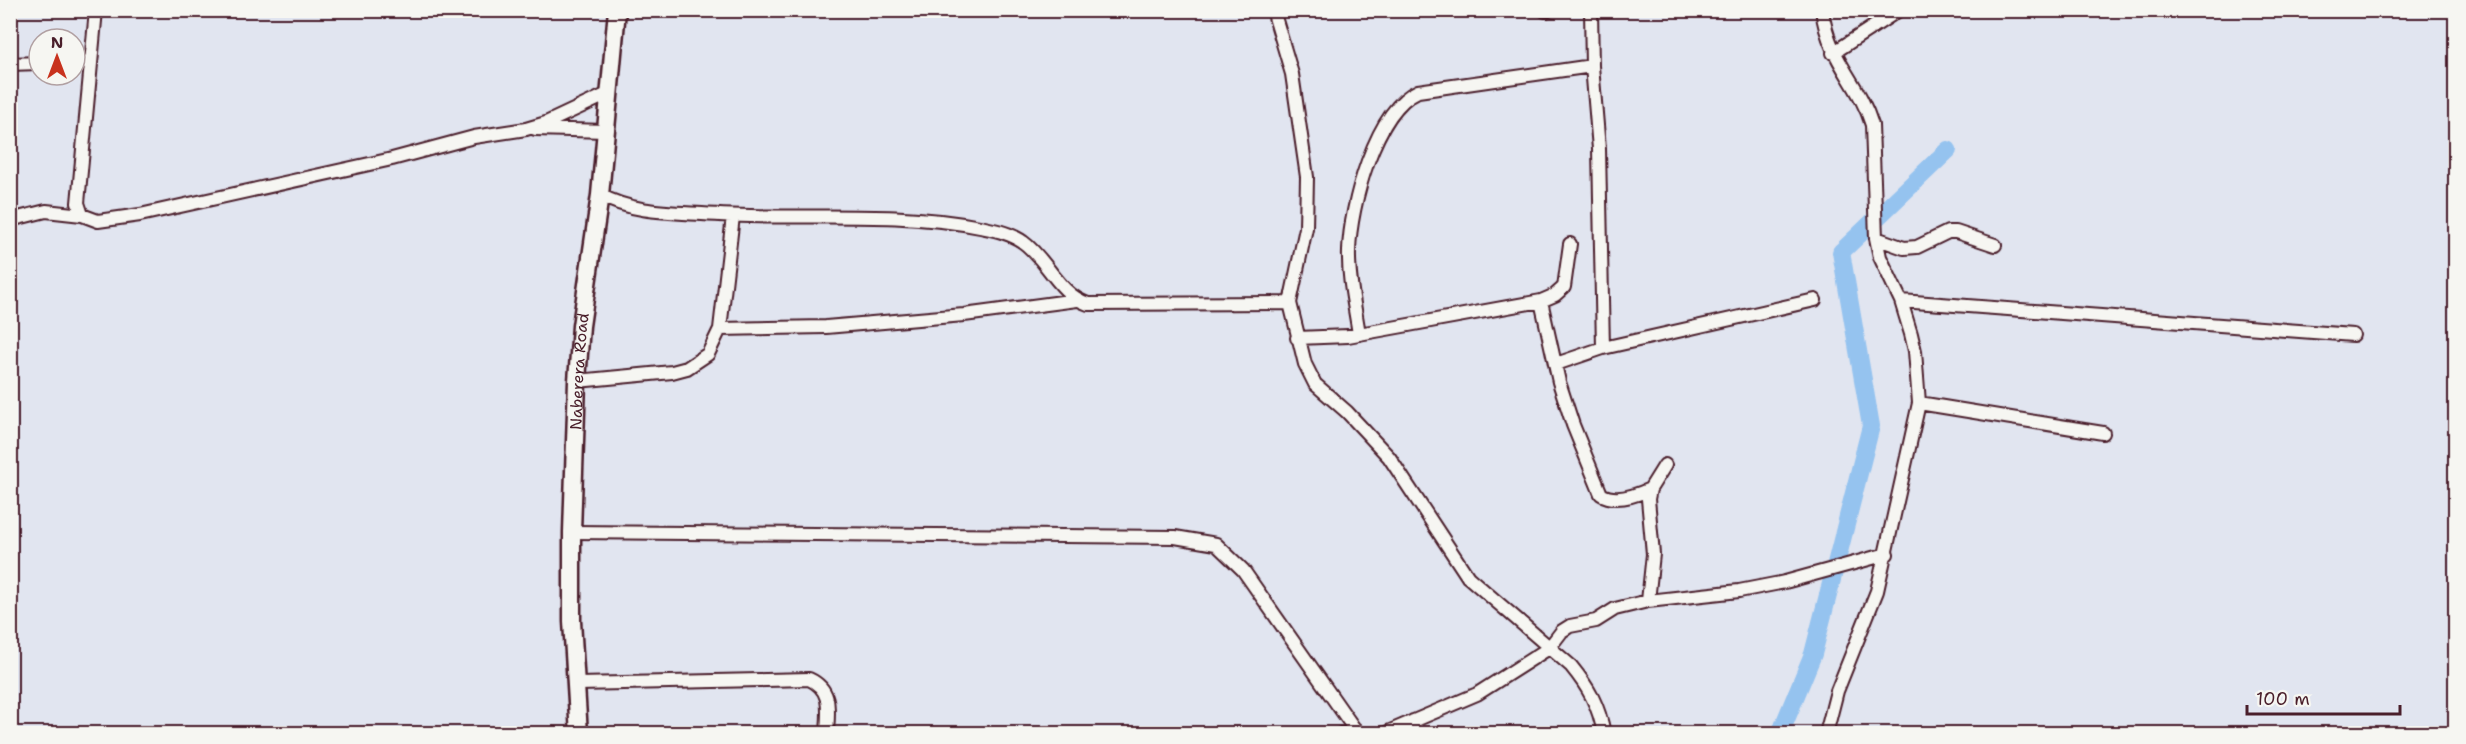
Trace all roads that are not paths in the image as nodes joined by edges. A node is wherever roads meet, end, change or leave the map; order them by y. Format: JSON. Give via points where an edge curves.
{"nodes":[{"id":1,"x":96,"y":10,"type":"edge"},
{"id":2,"x":616,"y":10,"type":"edge"},
{"id":3,"x":1273,"y":10,"type":"edge"},
{"id":4,"x":1592,"y":10,"type":"edge"},
{"id":5,"x":1822,"y":10,"type":"edge"},
{"id":6,"x":1899,"y":10,"type":"edge"},
{"id":7,"x":1833,"y":53,"type":"junction"},
{"id":8,"x":87,"y":61,"type":"edge"},
{"id":9,"x":91,"y":61,"type":"junction"},
{"id":10,"x":27,"y":63,"type":"edge"},
{"id":11,"x":10,"y":64,"type":"edge"},
{"id":12,"x":1592,"y":66,"type":"junction"},
{"id":13,"x":610,"y":93,"type":"junction"},
{"id":14,"x":526,"y":129,"type":"junction"},
{"id":15,"x":606,"y":131,"type":"junction"},
{"id":16,"x":600,"y":195,"type":"junction"},
{"id":17,"x":82,"y":215,"type":"junction"},
{"id":18,"x":733,"y":216,"type":"junction"},
{"id":19,"x":10,"y":220,"type":"edge"},
{"id":20,"x":1876,"y":238,"type":"junction"},
{"id":21,"x":1570,"y":244,"type":"dead end"},
{"id":22,"x":1995,"y":245,"type":"dead end"},
{"id":23,"x":1077,"y":300,"type":"junction"},
{"id":24,"x":1815,"y":300,"type":"dead end"},
{"id":25,"x":1541,"y":301,"type":"junction"},
{"id":26,"x":1901,"y":301,"type":"junction"},
{"id":27,"x":1290,"y":303,"type":"junction"},
{"id":28,"x":720,"y":329,"type":"junction"},
{"id":29,"x":1359,"y":334,"type":"junction"},
{"id":30,"x":2353,"y":335,"type":"dead end"},
{"id":31,"x":1297,"y":338,"type":"junction"},
{"id":32,"x":1603,"y":348,"type":"junction"},
{"id":33,"x":1556,"y":364,"type":"junction"},
{"id":34,"x":577,"y":381,"type":"junction"},
{"id":35,"x":1919,"y":403,"type":"junction"},
{"id":36,"x":2103,"y":433,"type":"dead end"},
{"id":37,"x":1665,"y":465,"type":"dead end"},
{"id":38,"x":1650,"y":489,"type":"junction"},
{"id":39,"x":572,"y":532,"type":"junction"},
{"id":40,"x":1887,"y":554,"type":"junction"},
{"id":41,"x":1648,"y":601,"type":"junction"},
{"id":42,"x":1549,"y":648,"type":"junction"},
{"id":43,"x":578,"y":684,"type":"junction"},
{"id":44,"x":1413,"y":721,"type":"junction"},
{"id":45,"x":1357,"y":731,"type":"edge"},
{"id":46,"x":579,"y":734,"type":"edge"},
{"id":47,"x":827,"y":734,"type":"edge"},
{"id":48,"x":1341,"y":734,"type":"edge"},
{"id":49,"x":1383,"y":734,"type":"edge"},
{"id":50,"x":1420,"y":734,"type":"edge"},
{"id":51,"x":1604,"y":734,"type":"edge"},
{"id":52,"x":1827,"y":734,"type":"edge"}],
"edges":[{"from":1,"to":9,"type":"street"},
{"from":2,"to":13,"type":"street","name":"Naberera Road"},
{"from":3,"to":27,"type":"street","via":[[1292,74],[1307,177],[1306,228]]},
{"from":4,"to":12,"type":"street"},
{"from":5,"to":7,"type":"street"},
{"from":6,"to":7,"type":"street"},
{"from":7,"to":20,"type":"street","via":[[1868,110],[1872,125]]},
{"from":8,"to":9,"type":"street"},
{"from":9,"to":17,"type":"street","via":[[78,203]]},
{"from":10,"to":11,"type":"street"},
{"from":12,"to":29,"type":"street","via":[[1418,91],[1402,100],[1368,155],[1354,216],[1349,256]]},
{"from":12,"to":32,"type":"street","via":[[1599,150]]},
{"from":13,"to":14,"type":"street"},
{"from":13,"to":15,"type":"street","name":"Naberera Road"},
{"from":14,"to":15,"type":"street"},
{"from":14,"to":17,"type":"street","via":[[474,137],[140,215],[98,221]]},
{"from":15,"to":16,"type":"street","name":"Naberera Road"},
{"from":16,"to":18,"type":"street","via":[[630,208]]},
{"from":16,"to":34,"type":"street","name":"Naberera Road"},
{"from":17,"to":19,"type":"street","via":[[46,211]]},
{"from":18,"to":23,"type":"street","via":[[911,217],[1004,232],[1025,243]]},
{"from":18,"to":28,"type":"street"},
{"from":20,"to":22,"type":"street","via":[[1893,246],[1917,247],[1956,232]]},
{"from":20,"to":26,"type":"street","via":[[1880,257]]},
{"from":21,"to":25,"type":"street","via":[[1564,287],[1555,296]]},
{"from":23,"to":27,"type":"street","via":[[1104,305]]},
{"from":23,"to":28,"type":"street","via":[[838,326]]},
{"from":24,"to":32,"type":"street"},
{"from":25,"to":29,"type":"street"},
{"from":25,"to":33,"type":"street"},
{"from":26,"to":30,"type":"street"},
{"from":26,"to":35,"type":"street","via":[[1915,351]]},
{"from":27,"to":31,"type":"street"},
{"from":28,"to":34,"type":"street","via":[[708,354],[687,368]]},
{"from":29,"to":31,"type":"street","via":[[1333,339]]},
{"from":31,"to":42,"type":"street","via":[[1315,384],[1389,457],[1468,577]]},
{"from":32,"to":33,"type":"street"},
{"from":33,"to":38,"type":"street","via":[[1573,425],[1601,494],[1627,497]]},
{"from":34,"to":39,"type":"street","name":"Naberera Road"},
{"from":35,"to":36,"type":"street"},
{"from":35,"to":40,"type":"street","via":[[1900,476]]},
{"from":37,"to":38,"type":"street"},
{"from":38,"to":41,"type":"street","via":[[1652,577]]},
{"from":39,"to":43,"type":"street","name":"Naberera Road","via":[[572,621]]},
{"from":39,"to":45,"type":"street","via":[[1175,537],[1216,544],[1242,570]]},
{"from":40,"to":41,"type":"street","via":[[1785,582]]},
{"from":40,"to":52,"type":"street","via":[[1877,591],[1837,691]]},
{"from":41,"to":42,"type":"street","via":[[1615,609],[1596,621],[1570,626]]},
{"from":42,"to":44,"type":"street","via":[[1477,694]]},
{"from":42,"to":51,"type":"street","via":[[1571,666],[1591,692]]},
{"from":43,"to":46,"type":"street","name":"Naberera Road"},
{"from":43,"to":47,"type":"street","via":[[809,679],[820,684],[828,700]]},
{"from":44,"to":49,"type":"street"},
{"from":44,"to":50,"type":"street"},
{"from":45,"to":48,"type":"street"}]}
